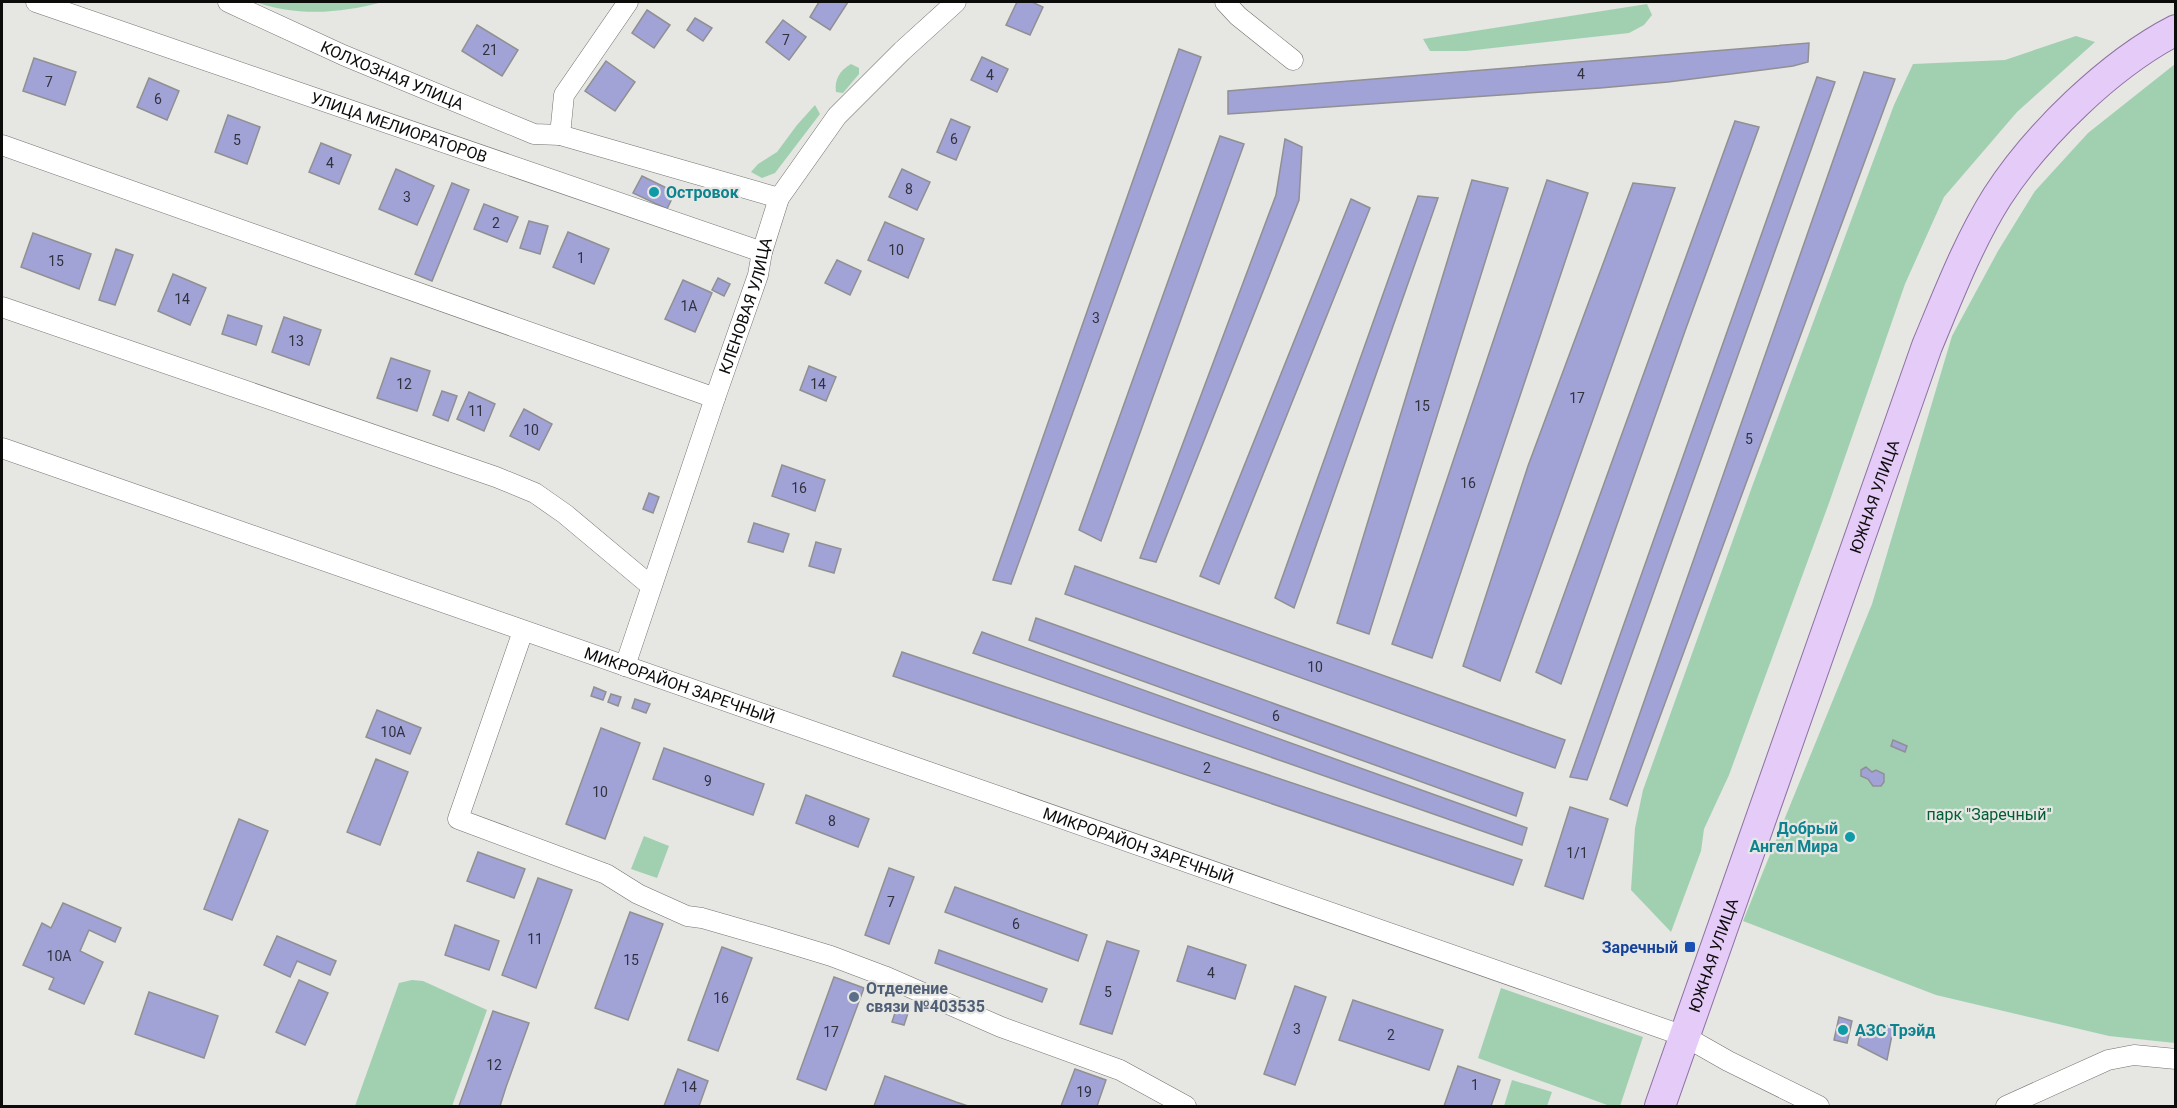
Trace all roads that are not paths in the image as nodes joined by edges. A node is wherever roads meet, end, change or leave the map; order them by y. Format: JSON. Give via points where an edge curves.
{"nodes":[{"id":1,"x":36,"y":2,"type":"edge"},
{"id":2,"x":228,"y":2,"type":"edge"},
{"id":3,"x":628,"y":2,"type":"edge"},
{"id":4,"x":956,"y":2,"type":"edge"},
{"id":5,"x":1225,"y":2,"type":"edge"},
{"id":6,"x":2175,"y":30,"type":"edge"},
{"id":7,"x":1293,"y":60,"type":"dead end"},
{"id":8,"x":560,"y":135,"type":"junction"},
{"id":9,"x":2,"y":145,"type":"edge"},
{"id":10,"x":779,"y":198,"type":"junction"},
{"id":11,"x":762,"y":252,"type":"junction"},
{"id":12,"x":2,"y":307,"type":"edge"},
{"id":13,"x":715,"y":398,"type":"junction"},
{"id":14,"x":2,"y":448,"type":"edge"},
{"id":15,"x":651,"y":586,"type":"junction"},
{"id":16,"x":523,"y":631,"type":"junction"},
{"id":17,"x":626,"y":666,"type":"junction"},
{"id":18,"x":1684,"y":1036,"type":"junction"},
{"id":19,"x":2175,"y":1059,"type":"edge"},
{"id":20,"x":1186,"y":1107,"type":"edge"},
{"id":21,"x":1660,"y":1107,"type":"edge"},
{"id":22,"x":1818,"y":1107,"type":"edge"},
{"id":23,"x":2006,"y":1107,"type":"edge"}],
"edges":[{"from":1,"to":11,"type":"street","name":"УЛИЦА МЕЛИОРАТОРОВ"},
{"from":2,"to":8,"type":"street","name":"КОЛХОЗНАЯ УЛИЦА","via":[[343,55],[534,134]]},
{"from":3,"to":8,"type":"street","via":[[564,95]]},
{"from":4,"to":10,"type":"street","name":"КЛЕНОВАЯ УЛИЦА","via":[[837,116]]},
{"from":5,"to":7,"type":"street"},
{"from":6,"to":18,"type":"main road","name":"ЮЖНАЯ УЛИЦА","via":[[2105,77],[2035,147],[1998,197],[1967,252],[1927,346]]},
{"from":8,"to":10,"type":"street","name":"КОЛХОЗНАЯ УЛИЦА"},
{"from":9,"to":13,"type":"street"},
{"from":10,"to":11,"type":"street","name":"КЛЕНОВАЯ УЛИЦА"},
{"from":11,"to":13,"type":"street","name":"КЛЕНОВАЯ УЛИЦА","via":[[759,275]]},
{"from":12,"to":15,"type":"street","via":[[535,493]]},
{"from":13,"to":15,"type":"street","name":"КЛЕНОВАЯ УЛИЦА"},
{"from":14,"to":16,"type":"street","name":"МИКРОРАЙОН ЗАРЕЧНЫЙ"},
{"from":15,"to":17,"type":"street","name":"КЛЕНОВАЯ УЛИЦА"},
{"from":16,"to":17,"type":"street","name":"МИКРОРАЙОН ЗАРЕЧНЫЙ"},
{"from":16,"to":20,"type":"street","via":[[458,819],[606,874],[638,894],[687,916],[808,949],[884,976],[1001,1027],[1120,1070]]},
{"from":17,"to":18,"type":"street","name":"МИКРОРАЙОН ЗАРЕЧНЫЙ"},
{"from":18,"to":21,"type":"main road"},
{"from":18,"to":22,"type":"street","name":"МИКРОРАЙОН ЗАРЕЧНЫЙ"},
{"from":19,"to":23,"type":"street","via":[[2133,1055],[2108,1060]]}]}
